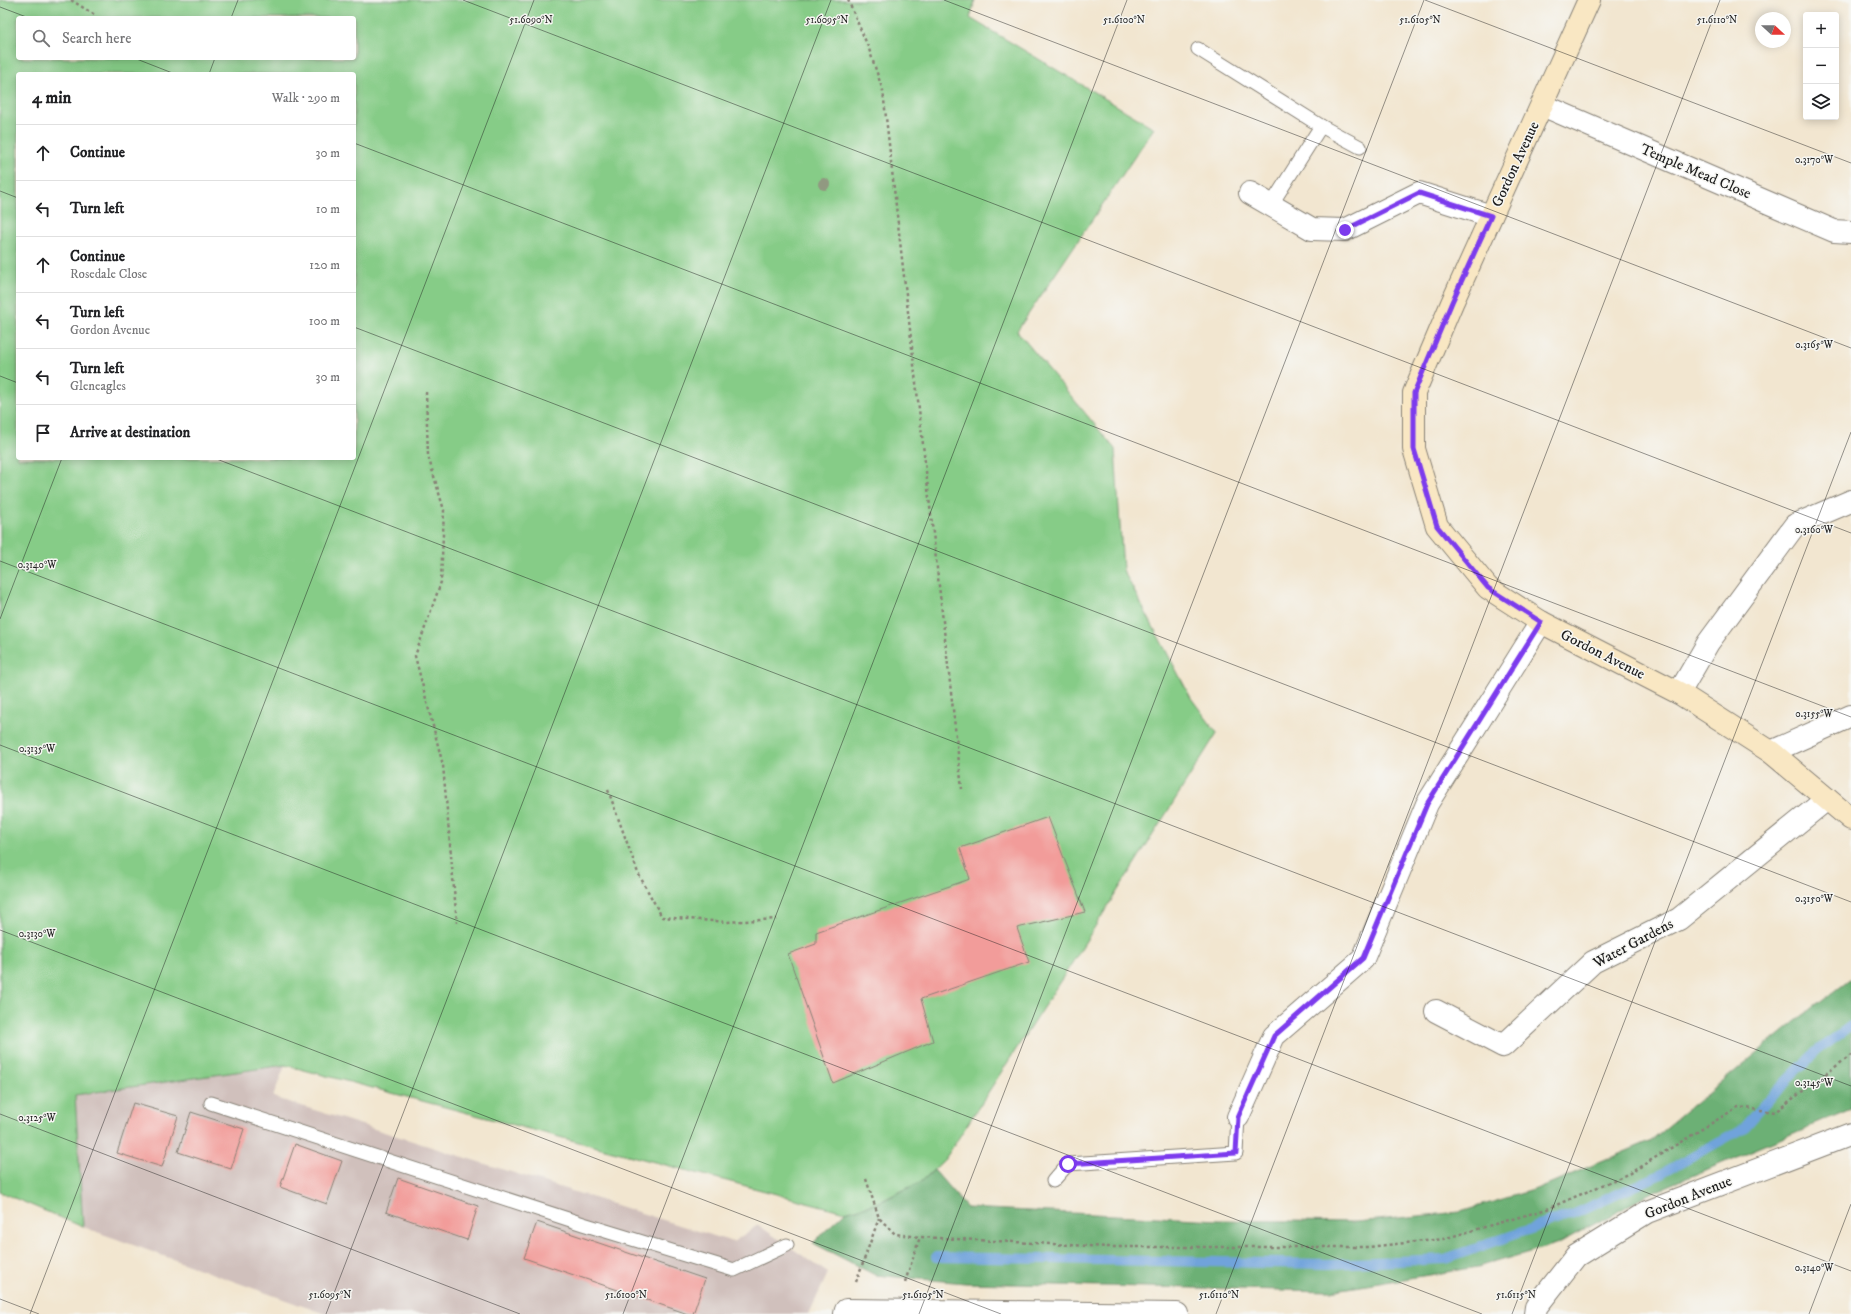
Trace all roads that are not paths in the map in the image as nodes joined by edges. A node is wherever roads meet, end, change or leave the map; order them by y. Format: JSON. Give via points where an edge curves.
{"nodes":[{"id":1,"x":1589,"y":0,"type":"edge"},
{"id":2,"x":1198,"y":49,"type":"dead end"},
{"id":3,"x":1542,"y":105,"type":"junction"},
{"id":4,"x":1321,"y":126,"type":"junction"},
{"id":5,"x":1360,"y":147,"type":"dead end"},
{"id":6,"x":1250,"y":193,"type":"dead end"},
{"id":7,"x":1271,"y":205,"type":"junction"},
{"id":8,"x":1491,"y":216,"type":"junction"},
{"id":9,"x":1851,"y":232,"type":"edge"},
{"id":10,"x":1851,"y":501,"type":"edge"},
{"id":11,"x":1541,"y":622,"type":"junction"},
{"id":12,"x":1679,"y":693,"type":"junction"},
{"id":13,"x":1851,"y":716,"type":"edge"},
{"id":14,"x":1771,"y":752,"type":"junction"},
{"id":15,"x":1827,"y":799,"type":"junction"},
{"id":16,"x":1851,"y":819,"type":"edge"},
{"id":17,"x":1436,"y":1012,"type":"dead end"},
{"id":18,"x":211,"y":1103,"type":"dead end"},
{"id":19,"x":1238,"y":1117,"type":"joint"},
{"id":20,"x":1851,"y":1134,"type":"edge"},
{"id":21,"x":1053,"y":1181,"type":"dead end"},
{"id":22,"x":787,"y":1245,"type":"dead end"},
{"id":23,"x":845,"y":1312,"type":"edge"},
{"id":24,"x":1177,"y":1314,"type":"edge"},
{"id":25,"x":1535,"y":1314,"type":"edge"}],
"edges":[{"from":1,"to":3,"type":"street","name":"Gordon Avenue"},
{"from":2,"to":4,"type":"lane"},
{"from":3,"to":8,"type":"street","name":"Gordon Avenue"},
{"from":3,"to":9,"type":"street","name":"Temple Mead Close","via":[[1834,231]]},
{"from":4,"to":5,"type":"lane"},
{"from":4,"to":7,"type":"lane"},
{"from":6,"to":7,"type":"street"},
{"from":7,"to":8,"type":"street","via":[[1312,229],[1345,230],[1419,193]]},
{"from":8,"to":11,"type":"street","name":"Gordon Avenue","via":[[1414,393],[1414,449],[1437,526],[1488,588]]},
{"from":10,"to":12,"type":"street","via":[[1795,525],[1708,643]]},
{"from":11,"to":12,"type":"street","name":"Gordon Avenue"},
{"from":11,"to":19,"type":"street","via":[[1427,804],[1363,958],[1274,1036]]},
{"from":12,"to":14,"type":"street","name":"Gordon Avenue"},
{"from":13,"to":14,"type":"street"},
{"from":14,"to":15,"type":"street","name":"Gordon Avenue"},
{"from":15,"to":16,"type":"street","name":"Gordon Avenue"},
{"from":15,"to":17,"type":"street","name":"Water Gardens","via":[[1679,919],[1593,962],[1503,1046]]},
{"from":18,"to":22,"type":"lane","via":[[583,1224],[734,1270]]},
{"from":19,"to":21,"type":"lane","via":[[1236,1153],[1068,1164]]},
{"from":20,"to":25,"type":"street","name":"Gordon Avenue","via":[[1647,1212],[1576,1256],[1536,1306]]},
{"from":23,"to":24,"type":"street","via":[[894,1310]]}]}
